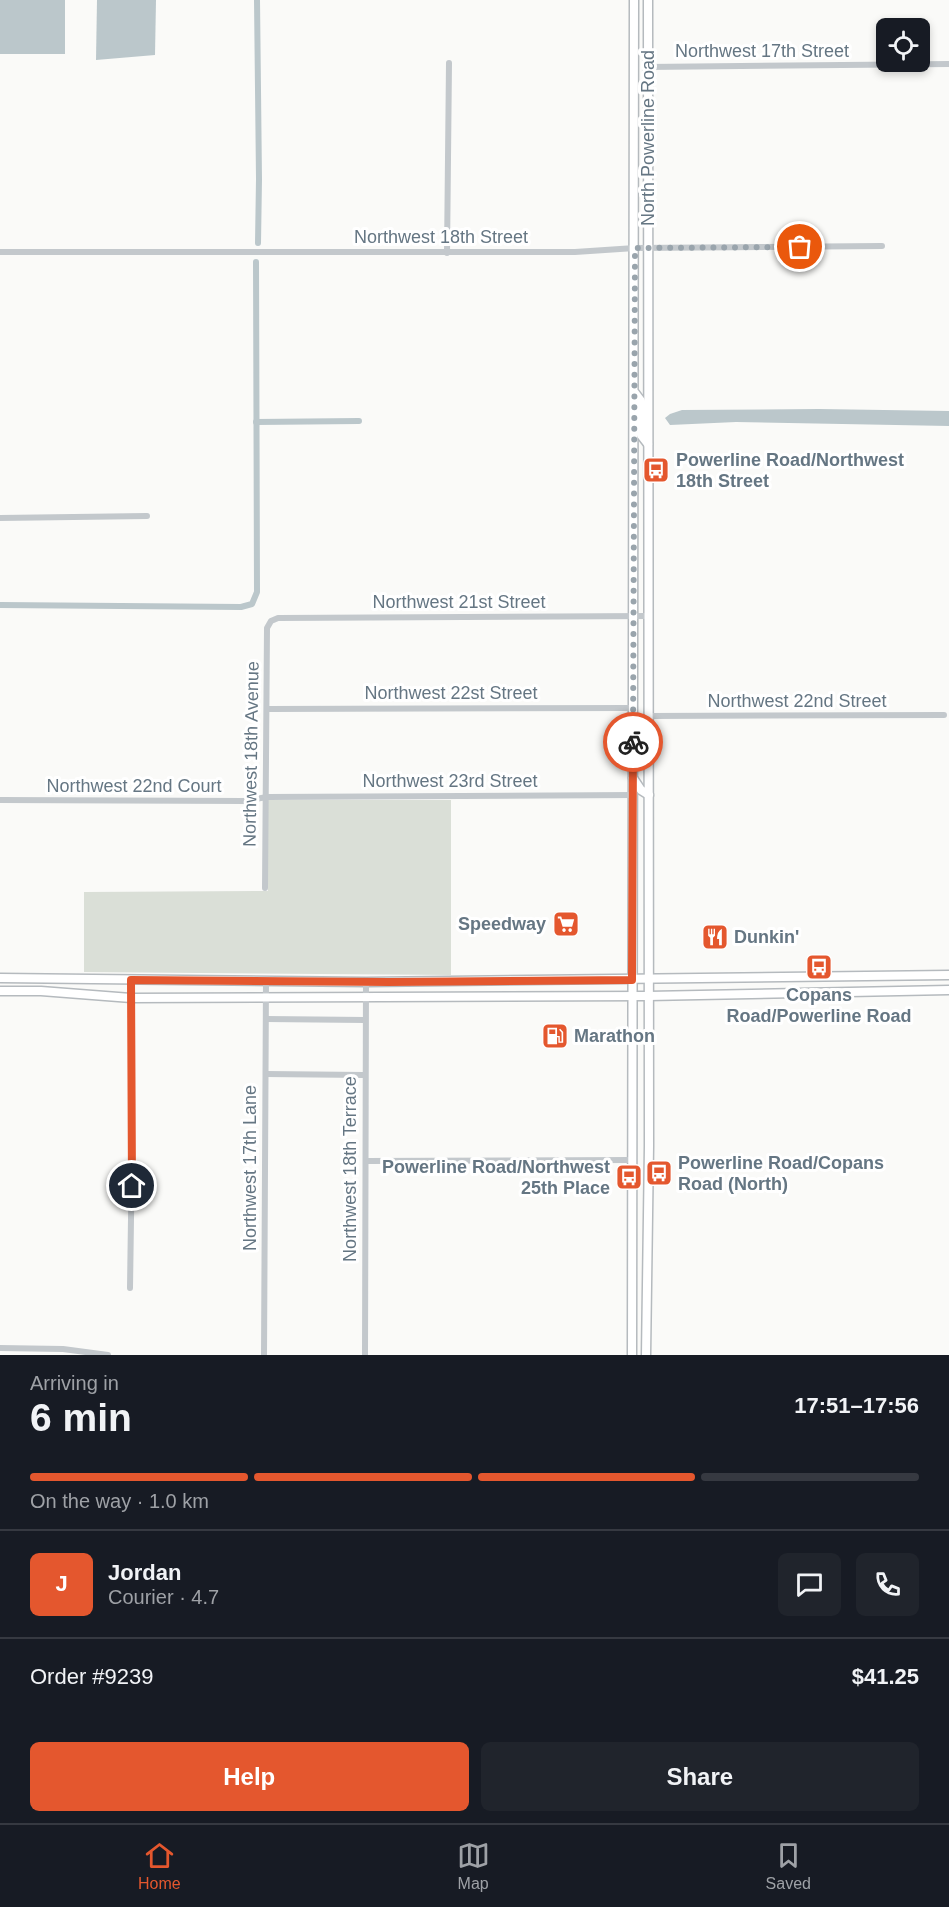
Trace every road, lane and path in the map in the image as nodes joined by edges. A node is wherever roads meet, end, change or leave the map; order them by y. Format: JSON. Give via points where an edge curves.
{"nodes":[{"id":1,"x":634,"y":0,"type":"edge"},
{"id":2,"x":648,"y":0,"type":"edge"},
{"id":3,"x":634,"y":47,"type":"junction"},
{"id":4,"x":449,"y":63,"type":"dead end"},
{"id":5,"x":949,"y":64,"type":"edge"},
{"id":6,"x":634,"y":66,"type":"junction"},
{"id":7,"x":647,"y":67,"type":"junction"},
{"id":8,"x":648,"y":85,"type":"junction"},
{"id":9,"x":882,"y":246,"type":"dead end"},
{"id":10,"x":635,"y":248,"type":"junction"},
{"id":11,"x":649,"y":248,"type":"junction"},
{"id":12,"x":0,"y":252,"type":"edge"},
{"id":13,"x":447,"y":253,"type":"junction"},
{"id":14,"x":634,"y":393,"type":"junction"},
{"id":15,"x":648,"y":444,"type":"junction"},
{"id":16,"x":147,"y":516,"type":"dead end"},
{"id":17,"x":0,"y":518,"type":"edge"},
{"id":18,"x":633,"y":616,"type":"junction"},
{"id":19,"x":648,"y":616,"type":"junction"},
{"id":20,"x":271,"y":621,"type":"joint"},
{"id":21,"x":633,"y":708,"type":"junction"},
{"id":22,"x":268,"y":709,"type":"junction"},
{"id":23,"x":944,"y":715,"type":"dead end"},
{"id":24,"x":650,"y":716,"type":"junction"},
{"id":25,"x":633,"y":778,"type":"junction"},
{"id":26,"x":633,"y":795,"type":"junction"},
{"id":27,"x":649,"y":795,"type":"junction"},
{"id":28,"x":267,"y":797,"type":"junction"},
{"id":29,"x":0,"y":800,"type":"edge"},
{"id":30,"x":265,"y":888,"type":"dead end"},
{"id":31,"x":949,"y":975,"type":"edge"},
{"id":32,"x":0,"y":978,"type":"edge"},
{"id":33,"x":649,"y":979,"type":"junction"},
{"id":34,"x":131,"y":980,"type":"junction"},
{"id":35,"x":632,"y":980,"type":"junction"},
{"id":36,"x":266,"y":982,"type":"junction"},
{"id":37,"x":366,"y":982,"type":"junction"},
{"id":38,"x":949,"y":990,"type":"edge"},
{"id":39,"x":0,"y":991,"type":"edge"},
{"id":40,"x":631,"y":996,"type":"junction"},
{"id":41,"x":648,"y":996,"type":"junction"},
{"id":42,"x":130,"y":998,"type":"junction"},
{"id":43,"x":266,"y":998,"type":"junction"},
{"id":44,"x":366,"y":998,"type":"junction"},
{"id":45,"x":266,"y":1019,"type":"junction"},
{"id":46,"x":365,"y":1020,"type":"junction"},
{"id":47,"x":266,"y":1074,"type":"junction"},
{"id":48,"x":364,"y":1075,"type":"junction"},
{"id":49,"x":632,"y":1160,"type":"junction"},
{"id":50,"x":366,"y":1161,"type":"junction"},
{"id":51,"x":632,"y":1234,"type":"junction"},
{"id":52,"x":646,"y":1268,"type":"junction"},
{"id":53,"x":130,"y":1288,"type":"dead end"},
{"id":54,"x":0,"y":1348,"type":"edge"},
{"id":55,"x":108,"y":1355,"type":"edge"},
{"id":56,"x":264,"y":1355,"type":"edge"},
{"id":57,"x":365,"y":1355,"type":"edge"},
{"id":58,"x":632,"y":1355,"type":"edge"},
{"id":59,"x":646,"y":1355,"type":"edge"}],
"edges":[{"from":1,"to":3,"type":"main road","name":"North Powerline Road"},
{"from":2,"to":7,"type":"main road","name":"North Powerline Road"},
{"from":3,"to":6,"type":"main road","name":"North Powerline Road"},
{"from":3,"to":7,"type":"main road"},
{"from":4,"to":13,"type":"street"},
{"from":5,"to":7,"type":"street","name":"Northwest 17th Street"},
{"from":6,"to":8,"type":"main road"},
{"from":6,"to":10,"type":"main road","name":"North Powerline Road"},
{"from":7,"to":8,"type":"main road","name":"North Powerline Road"},
{"from":8,"to":11,"type":"main road","name":"North Powerline Road"},
{"from":9,"to":11,"type":"street","name":"Northwest 18th Street"},
{"from":10,"to":11,"type":"street","name":"Northwest 18th Street"},
{"from":10,"to":13,"type":"street","name":"Northwest 18th Street"},
{"from":10,"to":14,"type":"main road","name":"North Powerline Road"},
{"from":11,"to":15,"type":"main road","name":"North Powerline Road"},
{"from":12,"to":13,"type":"street","name":"Northwest 18th Street"},
{"from":14,"to":15,"type":"main road","via":[[641,401],[641,435]]},
{"from":14,"to":18,"type":"main road","name":"North Powerline Road"},
{"from":15,"to":19,"type":"main road","name":"North Powerline Road"},
{"from":16,"to":17,"type":"street"},
{"from":18,"to":19,"type":"street","name":"Northwest 21st Street"},
{"from":18,"to":20,"type":"street","name":"Northwest 21st Street"},
{"from":18,"to":21,"type":"main road","name":"North Powerline Road"},
{"from":19,"to":24,"type":"main road","name":"North Powerline Road"},
{"from":20,"to":22,"type":"street","name":"Northwest 18th Avenue","via":[[267,628]]},
{"from":21,"to":22,"type":"street","name":"Northwest 22st Street"},
{"from":21,"to":25,"type":"main road","name":"North Powerline Road"},
{"from":22,"to":28,"type":"street","name":"Northwest 18th Avenue"},
{"from":23,"to":24,"type":"street","name":"Northwest 22nd Street"},
{"from":24,"to":27,"type":"main road","name":"North Powerline Road"},
{"from":25,"to":26,"type":"main road","name":"North Powerline Road"},
{"from":25,"to":27,"type":"main road"},
{"from":26,"to":28,"type":"street","name":"Northwest 23rd Street"},
{"from":26,"to":35,"type":"main road","name":"North Powerline Road"},
{"from":27,"to":33,"type":"main road","name":"North Powerline Road"},
{"from":28,"to":29,"type":"street","name":"Northwest 22nd Court","via":[[244,801]]},
{"from":28,"to":30,"type":"street","name":"Northwest 18th Avenue"},
{"from":31,"to":33,"type":"main road"},
{"from":32,"to":34,"type":"main road"},
{"from":33,"to":35,"type":"main road"},
{"from":33,"to":41,"type":"main road","name":"North Powerline Road"},
{"from":34,"to":36,"type":"main road"},
{"from":34,"to":42,"type":"street"},
{"from":35,"to":37,"type":"main road"},
{"from":35,"to":40,"type":"main road","name":"North Powerline Road"},
{"from":36,"to":37,"type":"main road"},
{"from":36,"to":43,"type":"street","name":"Northwest 17th Lane"},
{"from":37,"to":44,"type":"street","name":"Northwest 18th Terrace"},
{"from":38,"to":41,"type":"main road"},
{"from":39,"to":42,"type":"main road"},
{"from":40,"to":41,"type":"main road"},
{"from":40,"to":44,"type":"main road"},
{"from":40,"to":49,"type":"main road","name":"North Powerline Road"},
{"from":41,"to":52,"type":"main road","name":"North Powerline Road"},
{"from":42,"to":43,"type":"main road"},
{"from":42,"to":53,"type":"street"},
{"from":43,"to":44,"type":"main road"},
{"from":43,"to":45,"type":"street","name":"Northwest 17th Lane"},
{"from":44,"to":46,"type":"street","name":"Northwest 18th Terrace"},
{"from":45,"to":46,"type":"street"},
{"from":45,"to":47,"type":"street","name":"Northwest 17th Lane"},
{"from":46,"to":48,"type":"street","name":"Northwest 18th Terrace"},
{"from":47,"to":48,"type":"street"},
{"from":47,"to":56,"type":"street","name":"Northwest 17th Lane"},
{"from":48,"to":50,"type":"street","name":"Northwest 18th Terrace"},
{"from":49,"to":50,"type":"street"},
{"from":49,"to":51,"type":"main road","name":"North Powerline Road"},
{"from":50,"to":57,"type":"street","name":"Northwest 18th Terrace"},
{"from":51,"to":52,"type":"main road","via":[[641,1247]]},
{"from":51,"to":58,"type":"main road","name":"North Powerline Road"},
{"from":52,"to":59,"type":"main road","name":"North Powerline Road"},
{"from":54,"to":55,"type":"street","via":[[63,1349]]}]}
